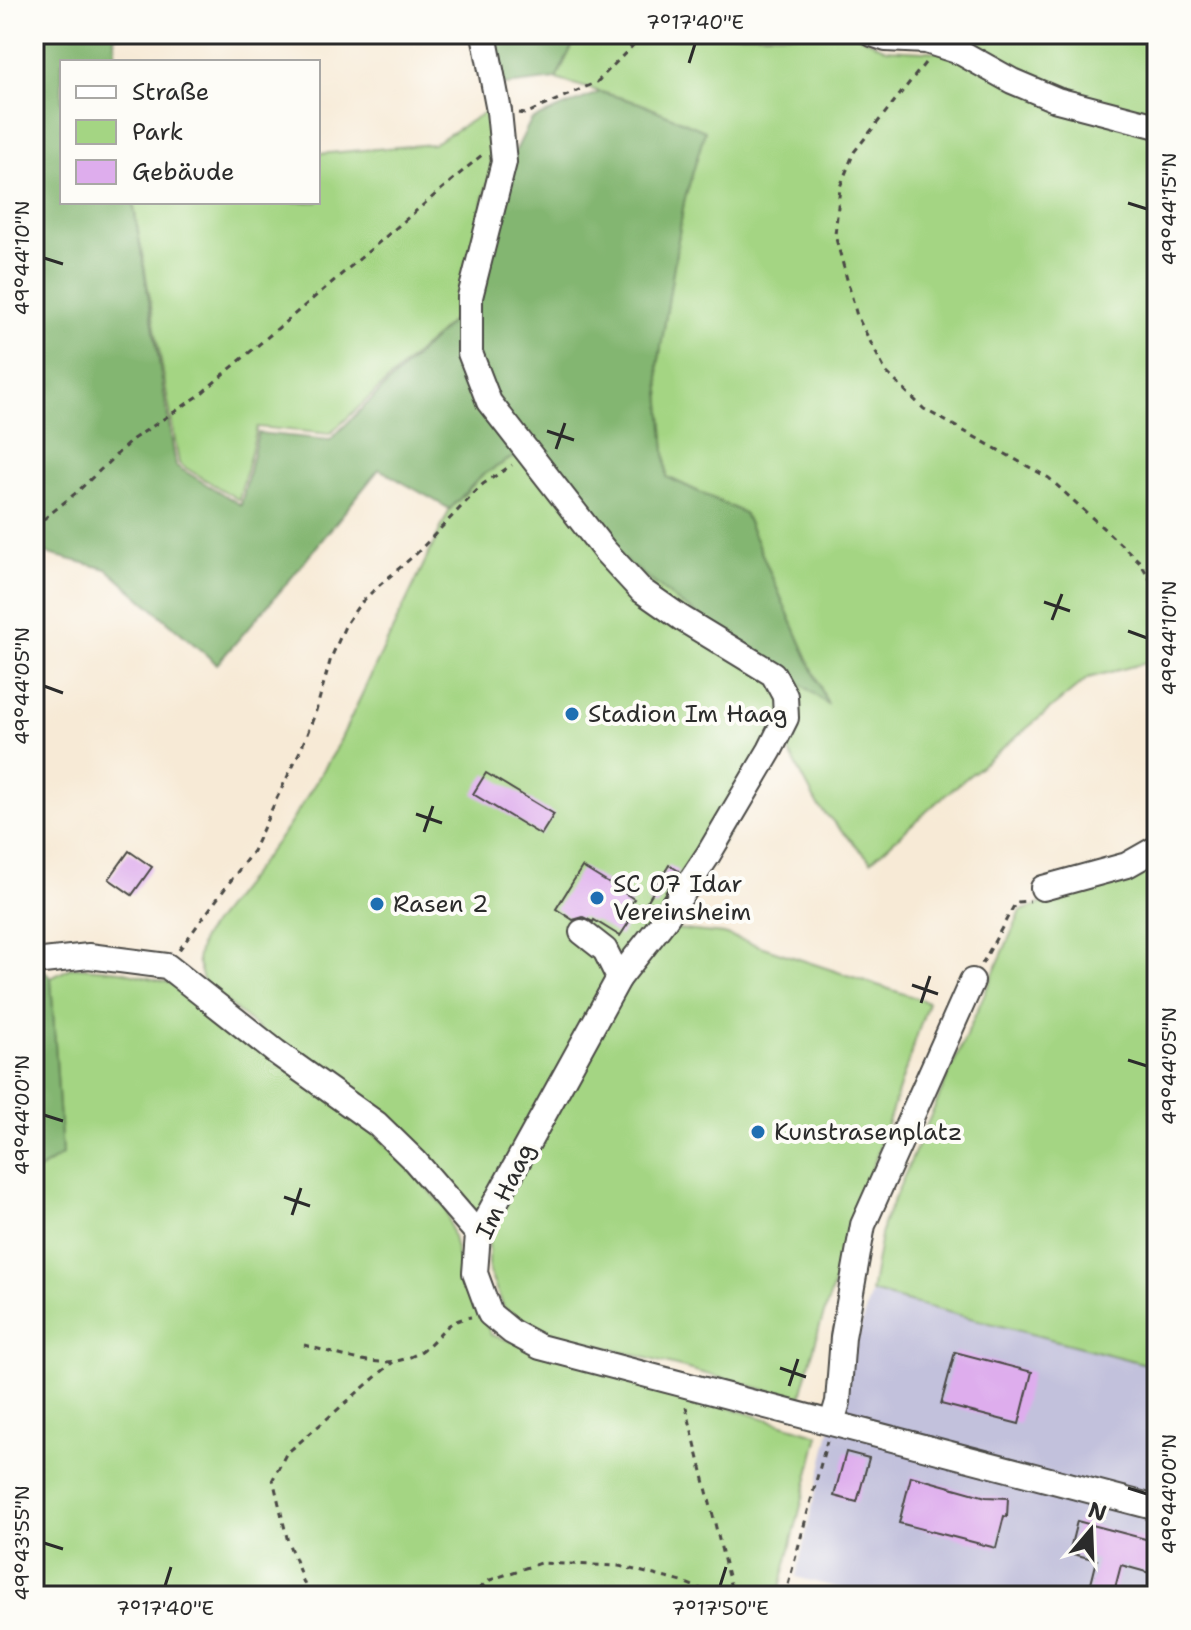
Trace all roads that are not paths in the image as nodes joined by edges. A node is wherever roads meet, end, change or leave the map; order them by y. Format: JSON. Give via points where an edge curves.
{"nodes":[{"id":1,"x":484,"y":34,"type":"edge"},
{"id":2,"x":872,"y":34,"type":"edge"},
{"id":3,"x":1157,"y":126,"type":"edge"},
{"id":4,"x":1157,"y":848,"type":"edge"},
{"id":5,"x":1043,"y":888,"type":"road end"},
{"id":6,"x":582,"y":932,"type":"dead end"},
{"id":7,"x":34,"y":962,"type":"edge"},
{"id":8,"x":619,"y":978,"type":"junction"},
{"id":9,"x":972,"y":981,"type":"road end"},
{"id":10,"x":478,"y":1234,"type":"junction"},
{"id":11,"x":832,"y":1422,"type":"junction"},
{"id":12,"x":1157,"y":1508,"type":"edge"}],
"edges":[{"from":1,"to":8,"type":"street","name":"Im Haag","via":[[504,162],[470,297],[470,353],[489,402],[641,590],[773,674],[785,696],[786,718],[708,855]]},
{"from":2,"to":3,"type":"street","via":[[939,45],[1057,100]]},
{"from":4,"to":5,"type":"street","via":[[1127,865]]},
{"from":6,"to":8,"type":"street","via":[[605,950]]},
{"from":7,"to":10,"type":"street","via":[[89,956],[167,966],[377,1124]]},
{"from":8,"to":10,"type":"street","name":"Im Haag"},
{"from":9,"to":11,"type":"street","via":[[863,1225]]},
{"from":10,"to":11,"type":"street","name":"Im Haag","via":[[475,1273],[490,1314],[540,1347]]},
{"from":11,"to":12,"type":"street"}]}
